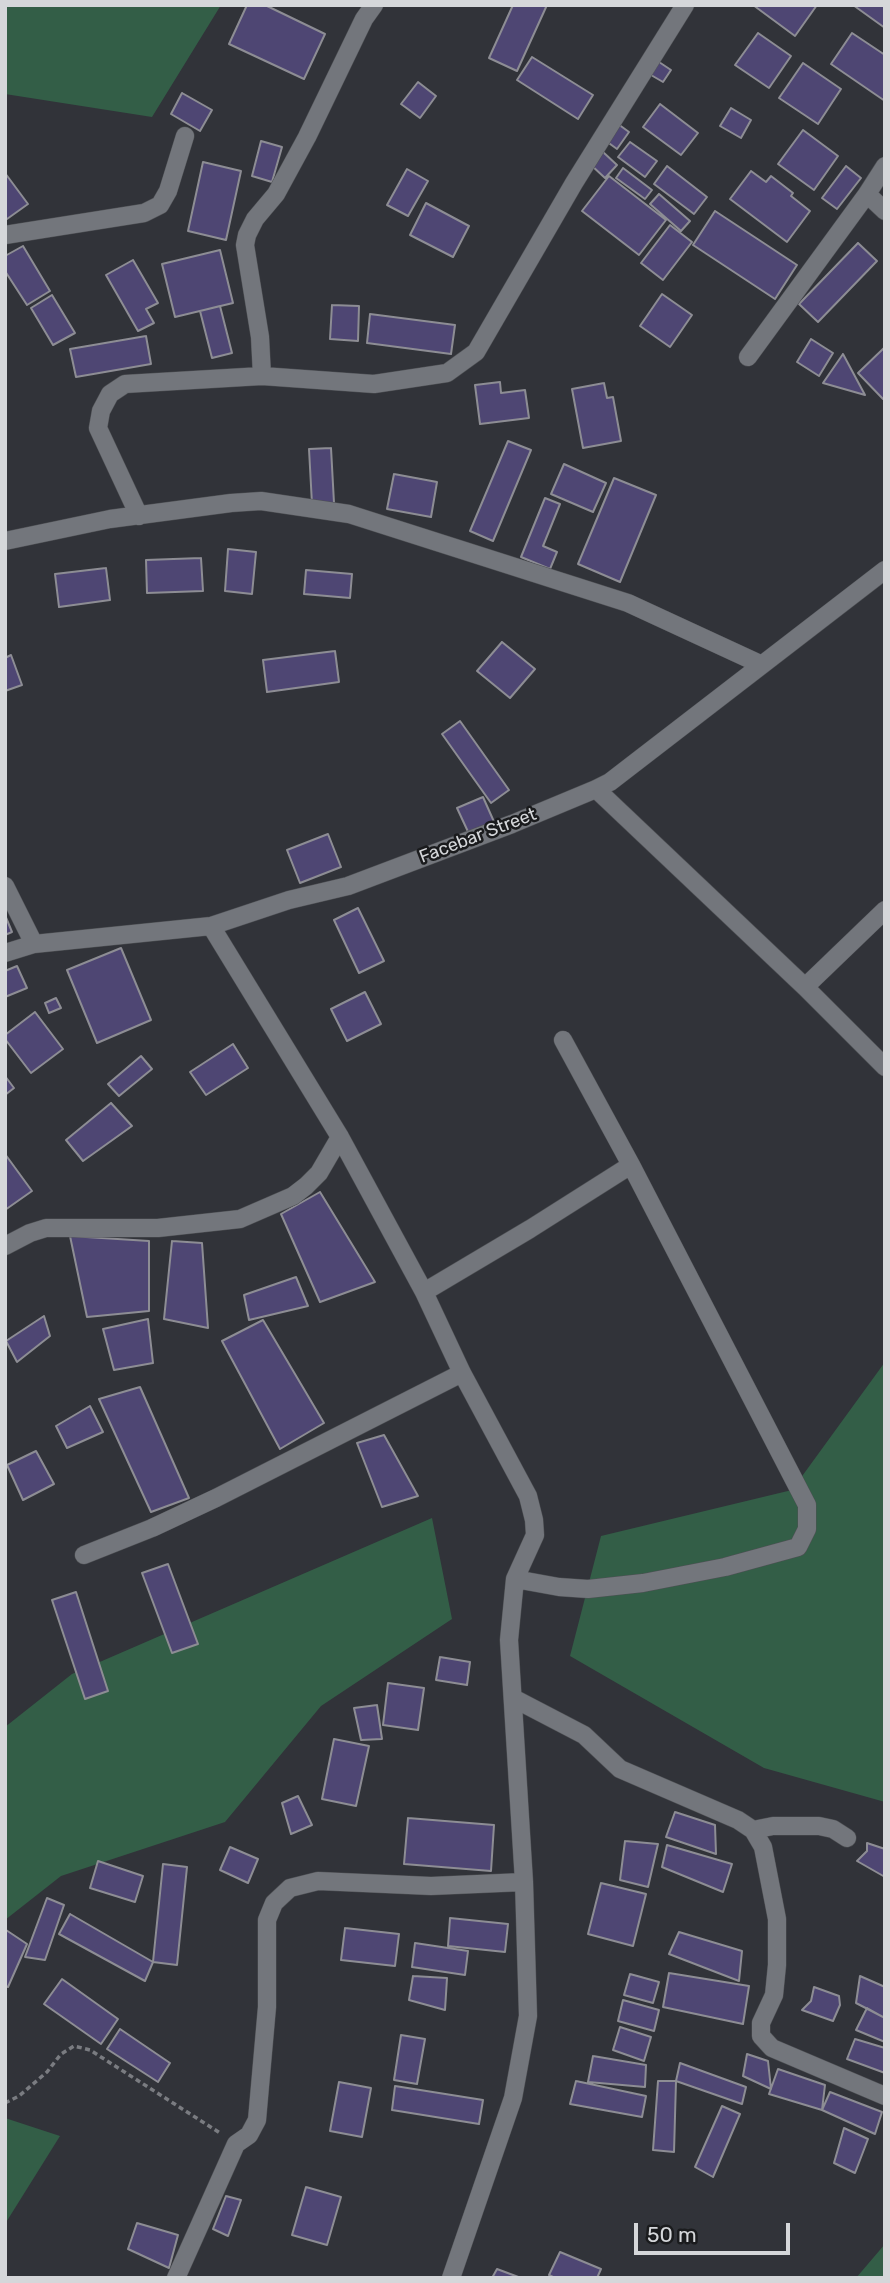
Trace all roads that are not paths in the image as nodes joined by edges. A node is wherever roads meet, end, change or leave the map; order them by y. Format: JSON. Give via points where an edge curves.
{"nodes":[{"id":1,"x":374,"y":5,"type":"edge"},
{"id":2,"x":685,"y":5,"type":"edge"},
{"id":3,"x":185,"y":136,"type":"dead end"},
{"id":4,"x":885,"y":166,"type":"edge"},
{"id":5,"x":867,"y":194,"type":"junction"},
{"id":6,"x":885,"y":211,"type":"edge"},
{"id":7,"x":5,"y":235,"type":"edge"},
{"id":8,"x":748,"y":357,"type":"dead end"},
{"id":9,"x":262,"y":376,"type":"junction"},
{"id":10,"x":139,"y":516,"type":"junction"},
{"id":11,"x":5,"y":541,"type":"edge"},
{"id":12,"x":885,"y":569,"type":"edge"},
{"id":13,"x":760,"y":664,"type":"junction"},
{"id":14,"x":596,"y":789,"type":"junction"},
{"id":15,"x":5,"y":886,"type":"edge"},
{"id":16,"x":885,"y":910,"type":"edge"},
{"id":17,"x":211,"y":926,"type":"junction"},
{"id":18,"x":34,"y":944,"type":"junction"},
{"id":19,"x":5,"y":953,"type":"edge"},
{"id":20,"x":805,"y":986,"type":"junction"},
{"id":21,"x":563,"y":1040,"type":"dead end"},
{"id":22,"x":885,"y":1067,"type":"edge"},
{"id":23,"x":340,"y":1137,"type":"junction"},
{"id":24,"x":631,"y":1165,"type":"junction"},
{"id":25,"x":5,"y":1246,"type":"edge"},
{"id":26,"x":424,"y":1292,"type":"junction"},
{"id":27,"x":461,"y":1373,"type":"junction"},
{"id":28,"x":83,"y":1555,"type":"dead end"},
{"id":29,"x":515,"y":1578,"type":"junction"},
{"id":30,"x":513,"y":1698,"type":"junction"},
{"id":31,"x":753,"y":1830,"type":"junction"},
{"id":32,"x":847,"y":1838,"type":"dead end"},
{"id":33,"x":524,"y":1882,"type":"junction"},
{"id":34,"x":885,"y":2096,"type":"edge"},
{"id":35,"x":177,"y":2278,"type":"edge"},
{"id":36,"x":451,"y":2278,"type":"edge"}],
"edges":[{"from":1,"to":9,"type":"street","via":[[281,186],[247,235]]},
{"from":2,"to":9,"type":"street","via":[[476,352],[447,373],[374,384]]},
{"from":3,"to":7,"type":"street","via":[[160,205],[144,213]]},
{"from":4,"to":5,"type":"street"},
{"from":5,"to":6,"type":"street"},
{"from":5,"to":8,"type":"street"},
{"from":9,"to":10,"type":"street","via":[[125,384],[110,394],[98,428]]},
{"from":10,"to":11,"type":"street"},
{"from":10,"to":13,"type":"street","via":[[261,502],[349,513],[628,603]]},
{"from":12,"to":13,"type":"street","name":"Facebar Street"},
{"from":13,"to":14,"type":"street","name":"Facebar Street"},
{"from":14,"to":17,"type":"street","name":"Facebar Street","via":[[348,886]]},
{"from":14,"to":20,"type":"street"},
{"from":15,"to":18,"type":"street"},
{"from":16,"to":20,"type":"street"},
{"from":17,"to":18,"type":"street","name":"Facebar Street"},
{"from":17,"to":23,"type":"street"},
{"from":18,"to":19,"type":"street","name":"Facebar Street"},
{"from":20,"to":22,"type":"street"},
{"from":21,"to":24,"type":"street"},
{"from":23,"to":25,"type":"street","via":[[306,1186],[240,1219],[158,1228],[46,1228]]},
{"from":23,"to":26,"type":"street"},
{"from":24,"to":26,"type":"street"},
{"from":24,"to":29,"type":"street","via":[[807,1504],[807,1529],[798,1547],[643,1583],[588,1589]]},
{"from":26,"to":27,"type":"street"},
{"from":27,"to":28,"type":"street","via":[[216,1498]]},
{"from":27,"to":29,"type":"street","via":[[528,1496],[535,1535]]},
{"from":29,"to":30,"type":"street","via":[[509,1640]]},
{"from":30,"to":31,"type":"street","via":[[584,1735],[620,1769]]},
{"from":30,"to":33,"type":"street"},
{"from":31,"to":32,"type":"street","via":[[819,1826]]},
{"from":31,"to":34,"type":"street","via":[[763,1847],[777,1919],[774,1995],[761,2023],[761,2036],[772,2048]]},
{"from":33,"to":35,"type":"street","via":[[431,1886],[318,1881],[290,1888],[275,1903],[267,1920],[267,2007],[257,2120],[249,2136],[236,2144]]},
{"from":33,"to":36,"type":"street","via":[[528,2016],[513,2098]]}]}
